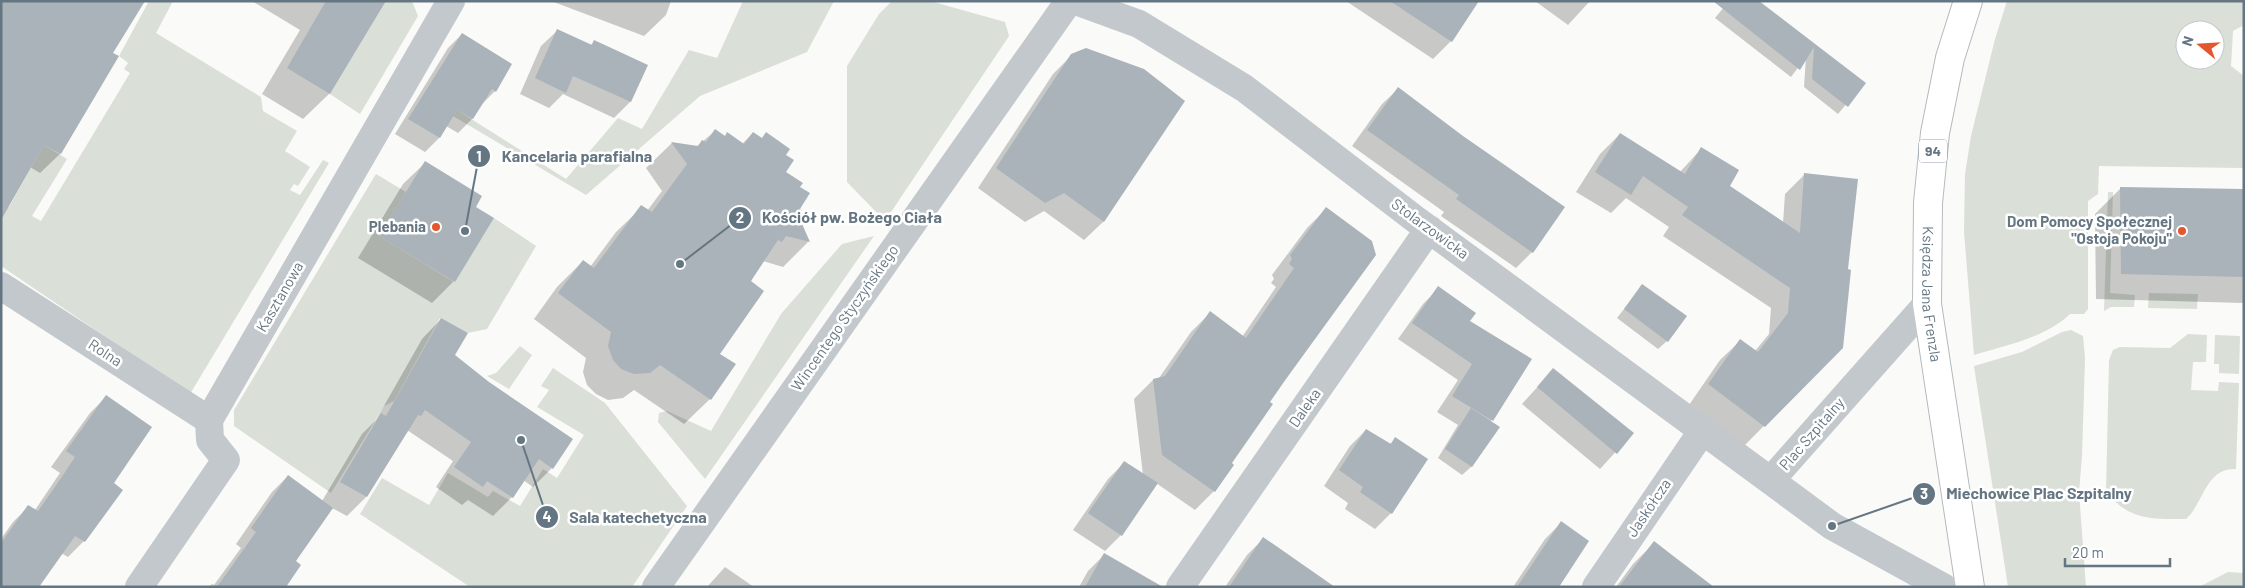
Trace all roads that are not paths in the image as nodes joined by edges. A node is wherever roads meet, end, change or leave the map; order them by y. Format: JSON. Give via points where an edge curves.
{"nodes":[{"id":1,"x":451,"y":1,"type":"edge"},
{"id":2,"x":1069,"y":1,"type":"edge"},
{"id":3,"x":1076,"y":1,"type":"edge"},
{"id":4,"x":1968,"y":1,"type":"edge"},
{"id":5,"x":1429,"y":229,"type":"junction"},
{"id":6,"x":1,"y":286,"type":"edge"},
{"id":7,"x":1927,"y":304,"type":"junction"},
{"id":8,"x":209,"y":420,"type":"junction"},
{"id":9,"x":1703,"y":430,"type":"junction"},
{"id":10,"x":1772,"y":480,"type":"junction"},
{"id":11,"x":1963,"y":586,"type":"edge"},
{"id":12,"x":139,"y":587,"type":"edge"},
{"id":13,"x":656,"y":587,"type":"edge"},
{"id":14,"x":1180,"y":587,"type":"edge"},
{"id":15,"x":1596,"y":587,"type":"edge"},
{"id":16,"x":1943,"y":587,"type":"edge"}],
"edges":[{"from":1,"to":8,"type":"street","name":"Kasztanowa"},
{"from":2,"to":13,"type":"street","name":"Wincentego Styczyńskiego"},
{"from":3,"to":5,"type":"street","name":"Stolarzowicka","via":[[1139,24],[1244,88]]},
{"from":4,"to":7,"type":"main road","name":"Księdza Jana Frenzla","number":"94","via":[[1950,58],[1935,133],[1928,203]]},
{"from":5,"to":9,"type":"street","name":"Stolarzowicka"},
{"from":5,"to":14,"type":"street","name":"Daleka"},
{"from":6,"to":8,"type":"street","name":"Rolna"},
{"from":7,"to":10,"type":"street","name":"Plac Szpitalny"},
{"from":7,"to":11,"type":"main road","name":"Księdza Jana Frenzla","number":"94"},
{"from":8,"to":12,"type":"street","via":[[210,440],[226,460]]},
{"from":9,"to":10,"type":"street","name":"Stolarzowicka"},
{"from":9,"to":15,"type":"street","name":"Jaskółcza"},
{"from":10,"to":16,"type":"street","name":"Plac Szpitalny","via":[[1832,526]]}]}
